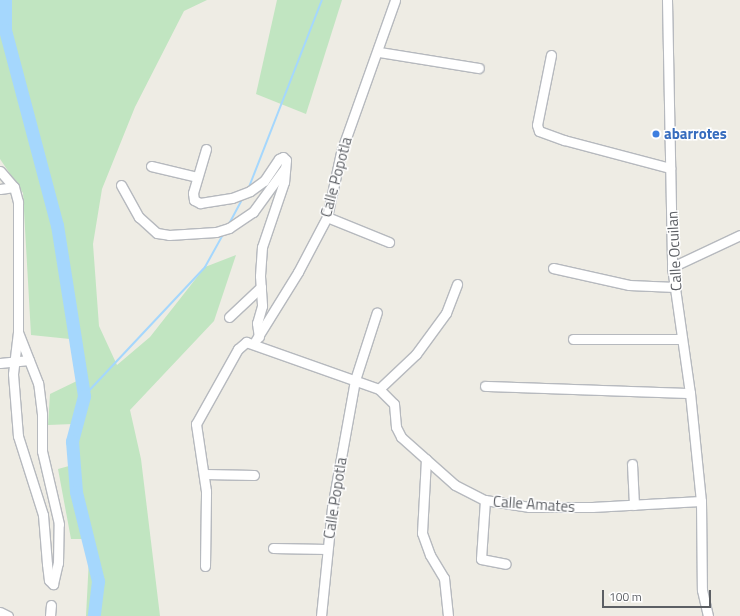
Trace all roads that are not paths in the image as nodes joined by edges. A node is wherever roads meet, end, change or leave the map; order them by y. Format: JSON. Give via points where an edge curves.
{"nodes":[{"id":1,"x":395,"y":0,"type":"edge"},
{"id":2,"x":667,"y":0,"type":"edge"},
{"id":3,"x":379,"y":52,"type":"junction"},
{"id":4,"x":552,"y":55,"type":"dead end"},
{"id":5,"x":479,"y":68,"type":"dead end"},
{"id":6,"x":206,"y":149,"type":"dead end"},
{"id":7,"x":151,"y":166,"type":"dead end"},
{"id":8,"x":285,"y":168,"type":"junction"},
{"id":9,"x":670,"y":168,"type":"junction"},
{"id":10,"x":0,"y":170,"type":"edge"},
{"id":11,"x":197,"y":177,"type":"junction"},
{"id":12,"x":120,"y":185,"type":"dead end"},
{"id":13,"x":14,"y":187,"type":"junction"},
{"id":14,"x":0,"y":189,"type":"edge"},
{"id":15,"x":327,"y":217,"type":"junction"},
{"id":16,"x":740,"y":235,"type":"edge"},
{"id":17,"x":389,"y":242,"type":"dead end"},
{"id":18,"x":672,"y":267,"type":"junction"},
{"id":19,"x":553,"y":268,"type":"dead end"},
{"id":20,"x":457,"y":284,"type":"dead end"},
{"id":21,"x":261,"y":287,"type":"junction"},
{"id":22,"x":675,"y":287,"type":"junction"},
{"id":23,"x":377,"y":312,"type":"dead end"},
{"id":24,"x":229,"y":317,"type":"dead end"},
{"id":25,"x":18,"y":332,"type":"junction"},
{"id":26,"x":573,"y":339,"type":"dead end"},
{"id":27,"x":682,"y":339,"type":"junction"},
{"id":28,"x":257,"y":340,"type":"junction"},
{"id":29,"x":30,"y":360,"type":"junction"},
{"id":30,"x":0,"y":362,"type":"edge"},
{"id":31,"x":14,"y":362,"type":"junction"},
{"id":32,"x":355,"y":380,"type":"junction"},
{"id":33,"x":485,"y":386,"type":"dead end"},
{"id":34,"x":379,"y":389,"type":"junction"},
{"id":35,"x":690,"y":393,"type":"junction"},
{"id":36,"x":426,"y":459,"type":"junction"},
{"id":37,"x":632,"y":464,"type":"dead end"},
{"id":38,"x":205,"y":474,"type":"junction"},
{"id":39,"x":254,"y":475,"type":"dead end"},
{"id":40,"x":485,"y":500,"type":"junction"},
{"id":41,"x":701,"y":501,"type":"junction"},
{"id":42,"x":634,"y":505,"type":"junction"},
{"id":43,"x":273,"y":548,"type":"dead end"},
{"id":44,"x":327,"y":549,"type":"junction"},
{"id":45,"x":506,"y":564,"type":"dead end"},
{"id":46,"x":205,"y":566,"type":"dead end"},
{"id":47,"x":51,"y":605,"type":"dead end"},
{"id":48,"x":0,"y":612,"type":"edge"},
{"id":49,"x":8,"y":616,"type":"edge"},
{"id":50,"x":50,"y":616,"type":"edge"},
{"id":51,"x":321,"y":616,"type":"edge"},
{"id":52,"x":448,"y":616,"type":"edge"},
{"id":53,"x":708,"y":616,"type":"edge"}],
"edges":[{"from":1,"to":3,"type":"street","name":"Calle Popotla"},
{"from":2,"to":9,"type":"street","name":"Calle Ocuilan"},
{"from":3,"to":5,"type":"street"},
{"from":3,"to":15,"type":"street","name":"Calle Popotla","via":[[341,152]]},
{"from":4,"to":9,"type":"street","via":[[537,125],[539,131]]},
{"from":6,"to":11,"type":"street"},
{"from":7,"to":11,"type":"street"},
{"from":8,"to":11,"type":"street","via":[[286,160],[281,157],[259,186],[232,198],[204,203],[194,200]]},
{"from":8,"to":12,"type":"street","via":[[253,212],[229,228],[216,232],[169,235],[157,233],[139,217]]},
{"from":8,"to":21,"type":"street","via":[[282,189],[262,247]]},
{"from":9,"to":18,"type":"street","name":"Calle Ocuilan"},
{"from":10,"to":13,"type":"street"},
{"from":13,"to":14,"type":"street"},
{"from":13,"to":25,"type":"street","via":[[18,202]]},
{"from":15,"to":17,"type":"street"},
{"from":15,"to":28,"type":"street","name":"Calle Popotla"},
{"from":16,"to":18,"type":"street"},
{"from":18,"to":22,"type":"street","name":"Calle Ocuilan"},
{"from":19,"to":22,"type":"street","via":[[629,285]]},
{"from":20,"to":34,"type":"street","via":[[446,313],[408,363]]},
{"from":21,"to":24,"type":"street"},
{"from":21,"to":28,"type":"street","via":[[262,306],[257,323]]},
{"from":22,"to":27,"type":"street","name":"Calle Ocuilan"},
{"from":23,"to":32,"type":"street","name":"Calle Popotla"},
{"from":25,"to":29,"type":"street"},
{"from":25,"to":31,"type":"street"},
{"from":26,"to":27,"type":"street"},
{"from":27,"to":35,"type":"street","name":"Calle Ocuilan"},
{"from":28,"to":32,"type":"street","name":"Calle Amates"},
{"from":28,"to":38,"type":"street","name":"Calle Amates","via":[[241,345],[196,424]]},
{"from":29,"to":31,"type":"street"},
{"from":29,"to":31,"type":"street","via":[[41,395],[42,451],[59,524],[58,563],[53,584],[48,571],[42,515],[18,436]]},
{"from":30,"to":31,"type":"street"},
{"from":32,"to":34,"type":"street","name":"Calle Amates"},
{"from":32,"to":44,"type":"street","name":"Calle Popotla"},
{"from":33,"to":35,"type":"street"},
{"from":34,"to":36,"type":"street","name":"Calle Amates","via":[[394,404],[396,427],[401,437]]},
{"from":35,"to":41,"type":"street","name":"Calle Ocuilan"},
{"from":36,"to":40,"type":"street","name":"Calle Amates","via":[[456,485]]},
{"from":36,"to":52,"type":"street","via":[[422,533],[430,555],[444,578]]},
{"from":37,"to":42,"type":"street"},
{"from":38,"to":39,"type":"street"},
{"from":38,"to":46,"type":"street"},
{"from":40,"to":42,"type":"street","name":"Calle Amates","via":[[529,506]]},
{"from":40,"to":45,"type":"street","via":[[481,559]]},
{"from":41,"to":42,"type":"street","name":"Calle Amates"},
{"from":41,"to":53,"type":"street","name":"Calle Ocuilan","via":[[702,590]]},
{"from":43,"to":44,"type":"street"},
{"from":44,"to":51,"type":"street","name":"Calle Popotla"},
{"from":47,"to":50,"type":"street"},
{"from":48,"to":49,"type":"street"}]}
